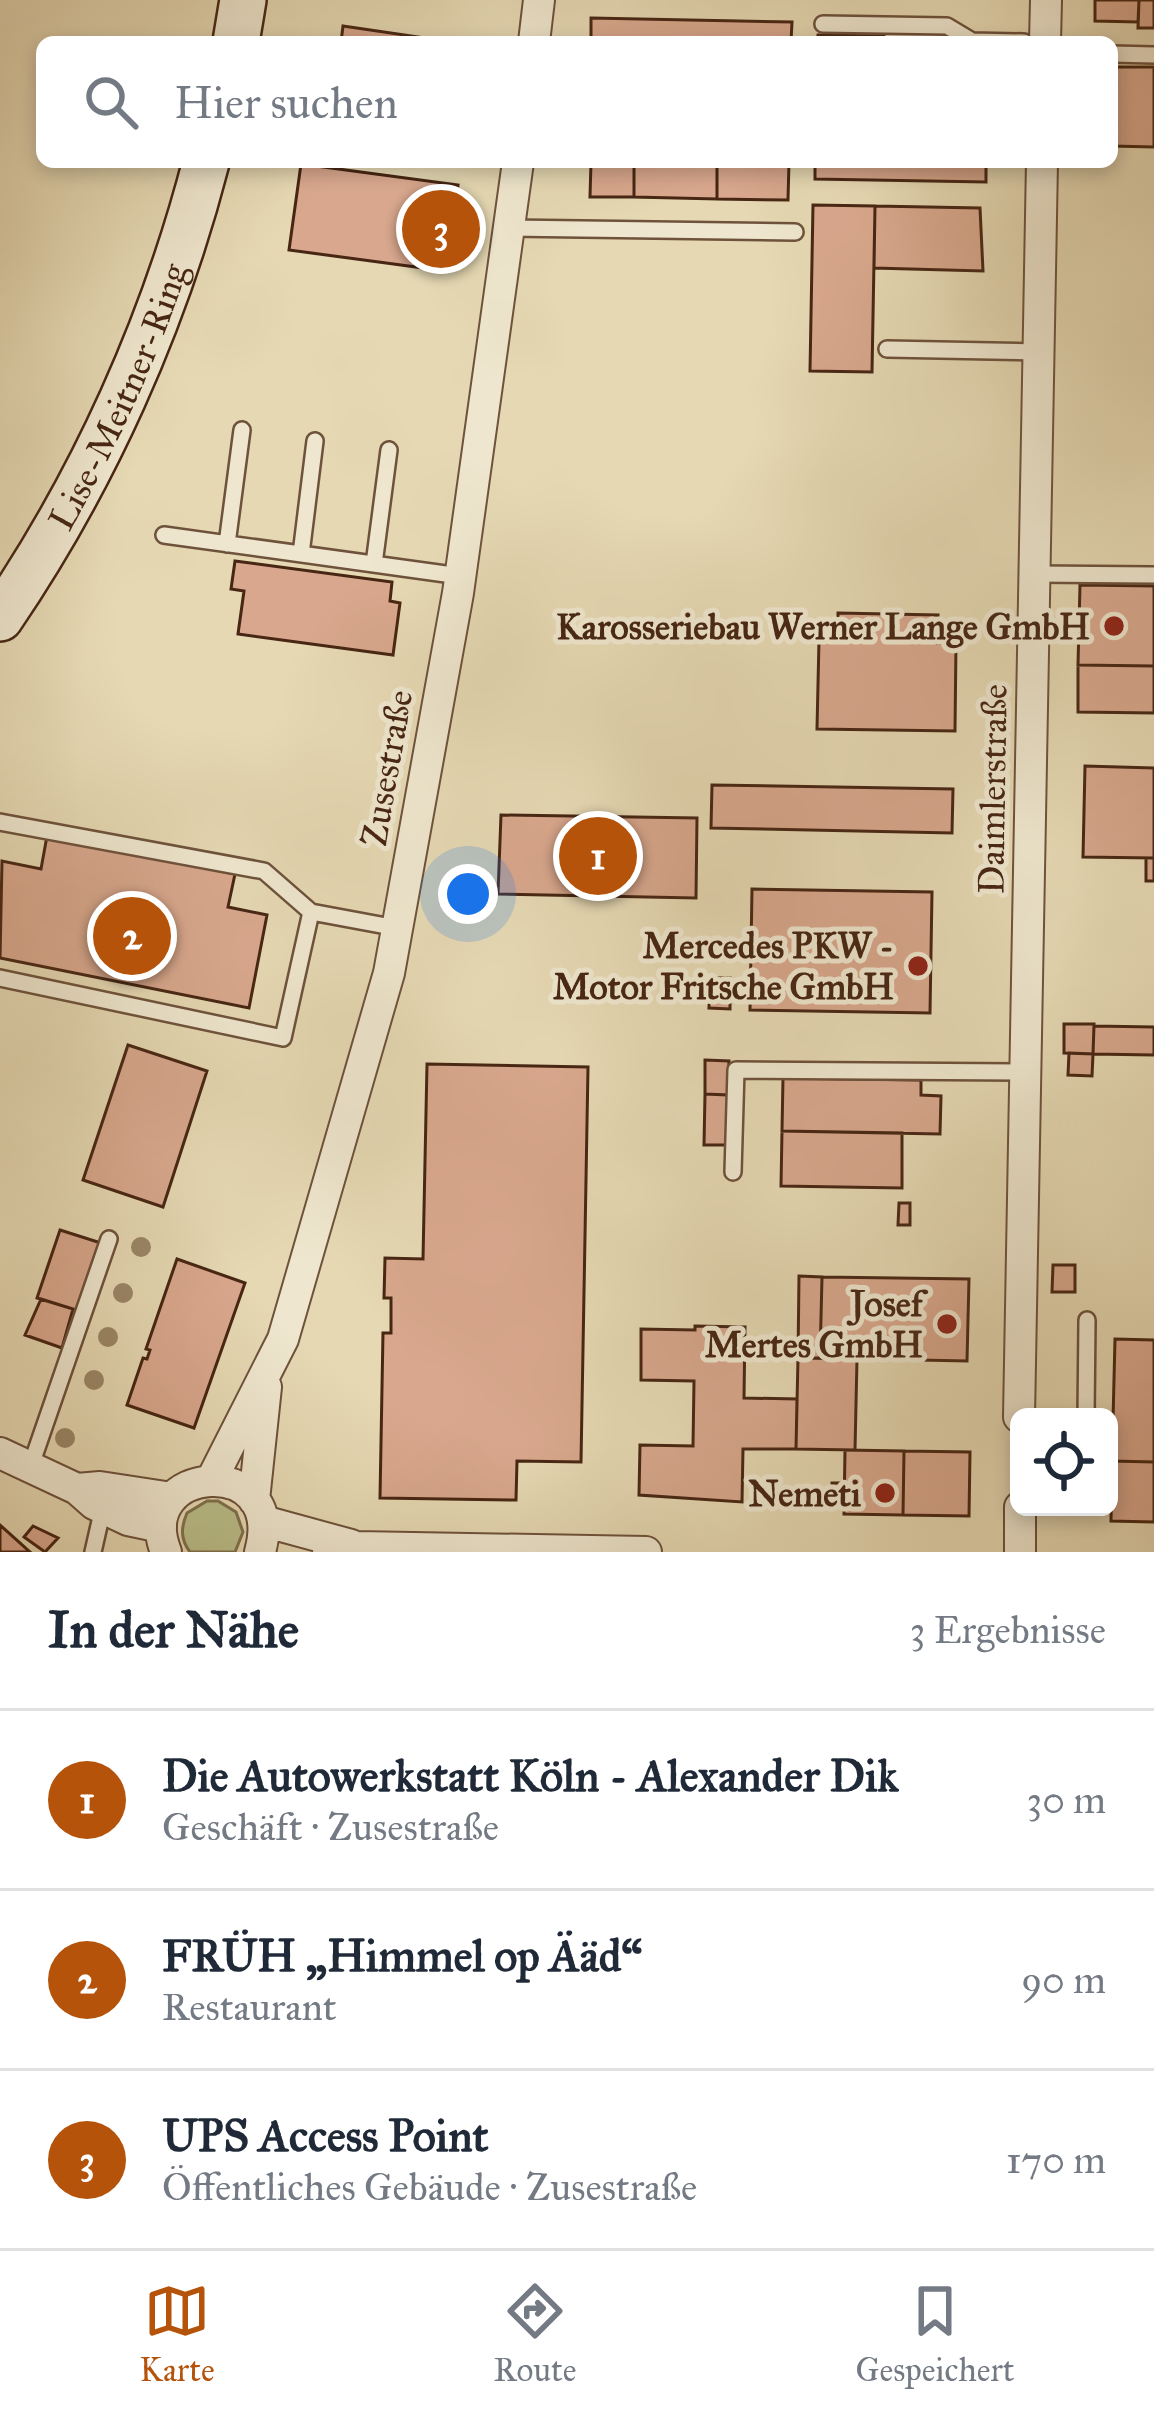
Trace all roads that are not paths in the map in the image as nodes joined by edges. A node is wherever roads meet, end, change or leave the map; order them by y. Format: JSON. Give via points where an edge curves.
{"nodes":[{"id":1,"x":244,"y":0,"type":"edge"},
{"id":2,"x":539,"y":0,"type":"edge"},
{"id":3,"x":1046,"y":0,"type":"edge"},
{"id":4,"x":823,"y":24,"type":"dead end"},
{"id":5,"x":237,"y":36,"type":"edge"},
{"id":6,"x":535,"y":36,"type":"edge"},
{"id":7,"x":964,"y":36,"type":"edge"},
{"id":8,"x":1045,"y":36,"type":"edge"},
{"id":9,"x":1118,"y":54,"type":"edge"},
{"id":10,"x":1154,"y":55,"type":"edge"},
{"id":11,"x":204,"y":168,"type":"edge"},
{"id":12,"x":517,"y":168,"type":"edge"},
{"id":13,"x":1042,"y":168,"type":"edge"},
{"id":14,"x":508,"y":228,"type":"junction"},
{"id":15,"x":795,"y":232,"type":"dead end"},
{"id":16,"x":887,"y":349,"type":"dead end"},
{"id":17,"x":1039,"y":352,"type":"junction"},
{"id":18,"x":242,"y":430,"type":"dead end"},
{"id":19,"x":315,"y":441,"type":"dead end"},
{"id":20,"x":389,"y":450,"type":"dead end"},
{"id":21,"x":164,"y":536,"type":"dead end"},
{"id":22,"x":227,"y":544,"type":"junction"},
{"id":23,"x":302,"y":554,"type":"junction"},
{"id":24,"x":374,"y":564,"type":"junction"},
{"id":25,"x":1035,"y":574,"type":"junction"},
{"id":26,"x":1154,"y":575,"type":"edge"},
{"id":27,"x":460,"y":576,"type":"junction"},
{"id":28,"x":0,"y":618,"type":"edge"},
{"id":29,"x":0,"y":822,"type":"edge"},
{"id":30,"x":311,"y":912,"type":"junction"},
{"id":31,"x":397,"y":928,"type":"junction"},
{"id":32,"x":0,"y":978,"type":"edge"},
{"id":33,"x":1026,"y":1072,"type":"junction"},
{"id":34,"x":734,"y":1172,"type":"dead end"},
{"id":35,"x":109,"y":1239,"type":"dead end"},
{"id":36,"x":1088,"y":1320,"type":"dead end"},
{"id":37,"x":267,"y":1374,"type":"junction"},
{"id":38,"x":1019,"y":1408,"type":"edge"},
{"id":39,"x":1086,"y":1408,"type":"edge"},
{"id":40,"x":0,"y":1453,"type":"edge"},
{"id":41,"x":30,"y":1468,"type":"junction"},
{"id":42,"x":212,"y":1479,"type":"junction"},
{"id":43,"x":76,"y":1489,"type":"junction"},
{"id":44,"x":103,"y":1508,"type":"junction"},
{"id":45,"x":1019,"y":1516,"type":"edge"},
{"id":46,"x":259,"y":1524,"type":"edge"},
{"id":47,"x":166,"y":1526,"type":"edge"},
{"id":48,"x":342,"y":1550,"type":"edge"},
{"id":49,"x":93,"y":1552,"type":"edge"},
{"id":50,"x":646,"y":1552,"type":"edge"},
{"id":51,"x":1020,"y":1552,"type":"edge"}],
"edges":[{"from":1,"to":5,"type":"main road"},
{"from":2,"to":6,"type":"street"},
{"from":3,"to":8,"type":"street"},
{"from":4,"to":7,"type":"lane","via":[[947,26]]},
{"from":9,"to":10,"type":"lane"},
{"from":11,"to":28,"type":"main road","name":"Lise-Meitner-Ring","via":[[150,336],[101,445]]},
{"from":12,"to":14,"type":"street","name":"Zusestraße"},
{"from":13,"to":17,"type":"street","name":"Daimlerstraße"},
{"from":14,"to":15,"type":"lane"},
{"from":14,"to":27,"type":"street","name":"Zusestraße"},
{"from":16,"to":17,"type":"lane"},
{"from":17,"to":25,"type":"street","name":"Daimlerstraße"},
{"from":18,"to":22,"type":"lane"},
{"from":19,"to":23,"type":"lane"},
{"from":20,"to":24,"type":"lane"},
{"from":21,"to":22,"type":"lane"},
{"from":22,"to":23,"type":"lane"},
{"from":23,"to":24,"type":"lane"},
{"from":24,"to":27,"type":"lane"},
{"from":25,"to":26,"type":"lane"},
{"from":25,"to":33,"type":"street","name":"Daimlerstraße"},
{"from":27,"to":31,"type":"street","name":"Zusestraße"},
{"from":29,"to":30,"type":"lane","via":[[264,871]]},
{"from":30,"to":31,"type":"lane"},
{"from":30,"to":32,"type":"lane","via":[[283,1038]]},
{"from":31,"to":37,"type":"street","name":"Zusestraße","via":[[319,1218]]},
{"from":33,"to":34,"type":"lane","via":[[736,1070]]},
{"from":33,"to":38,"type":"street","name":"Daimlerstraße"},
{"from":35,"to":41,"type":"lane"},
{"from":36,"to":39,"type":"lane"},
{"from":37,"to":42,"type":"street","name":"Zusestraße"},
{"from":37,"to":46,"type":"street","name":"Zusestraße"},
{"from":40,"to":41,"type":"street"},
{"from":41,"to":43,"type":"street"},
{"from":42,"to":46,"type":"street","via":[[228,1481]]},
{"from":42,"to":47,"type":"street","via":[[197,1481]]},
{"from":43,"to":44,"type":"street"},
{"from":43,"to":47,"type":"street","via":[[100,1487]]},
{"from":44,"to":47,"type":"street"},
{"from":44,"to":49,"type":"lane"},
{"from":45,"to":51,"type":"street"},
{"from":46,"to":48,"type":"street"},
{"from":48,"to":50,"type":"street"}]}
